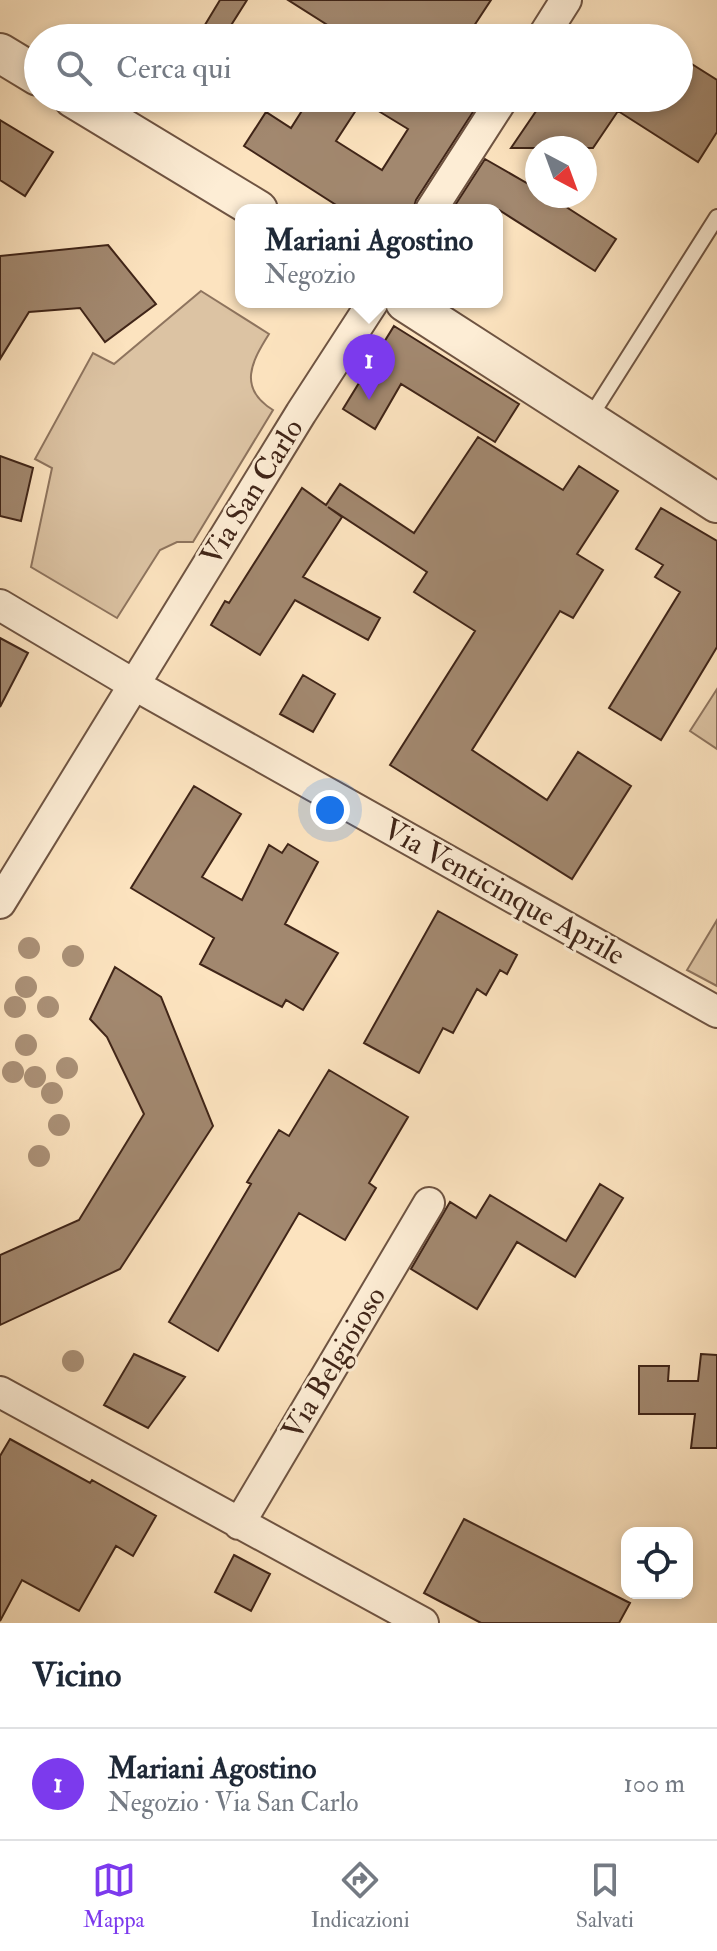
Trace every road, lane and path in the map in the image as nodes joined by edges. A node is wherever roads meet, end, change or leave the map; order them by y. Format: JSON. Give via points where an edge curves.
{"nodes":[{"id":1,"x":566,"y":0,"type":"edge"},
{"id":2,"x":551,"y":24,"type":"edge"},
{"id":3,"x":0,"y":53,"type":"edge"},
{"id":4,"x":24,"y":68,"type":"edge"},
{"id":5,"x":96,"y":112,"type":"edge"},
{"id":6,"x":494,"y":112,"type":"edge"},
{"id":7,"x":248,"y":204,"type":"edge"},
{"id":8,"x":435,"y":204,"type":"edge"},
{"id":9,"x":717,"y":217,"type":"edge"},
{"id":10,"x":369,"y":308,"type":"edge"},
{"id":11,"x":414,"y":308,"type":"edge"},
{"id":12,"x":589,"y":420,"type":"junction"},
{"id":13,"x":717,"y":503,"type":"edge"},
{"id":14,"x":0,"y":605,"type":"edge"},
{"id":15,"x":133,"y":684,"type":"junction"},
{"id":16,"x":0,"y":903,"type":"edge"},
{"id":17,"x":717,"y":1012,"type":"edge"},
{"id":18,"x":429,"y":1203,"type":"dead end"},
{"id":19,"x":0,"y":1392,"type":"edge"},
{"id":20,"x":239,"y":1524,"type":"junction"},
{"id":21,"x":423,"y":1623,"type":"edge"}],
"edges":[{"from":1,"to":2,"type":"street"},
{"from":3,"to":4,"type":"street"},
{"from":5,"to":7,"type":"street"},
{"from":6,"to":8,"type":"street"},
{"from":9,"to":12,"type":"lane"},
{"from":10,"to":15,"type":"street","name":"Via San Carlo"},
{"from":11,"to":12,"type":"street"},
{"from":12,"to":13,"type":"street"},
{"from":14,"to":15,"type":"street","name":"Via Venticinque Aprile"},
{"from":15,"to":16,"type":"street","name":"Via San Carlo"},
{"from":15,"to":17,"type":"street","name":"Via Venticinque Aprile"},
{"from":18,"to":20,"type":"street","name":"Via Belgioioso"},
{"from":19,"to":20,"type":"street"},
{"from":20,"to":21,"type":"street"}]}
